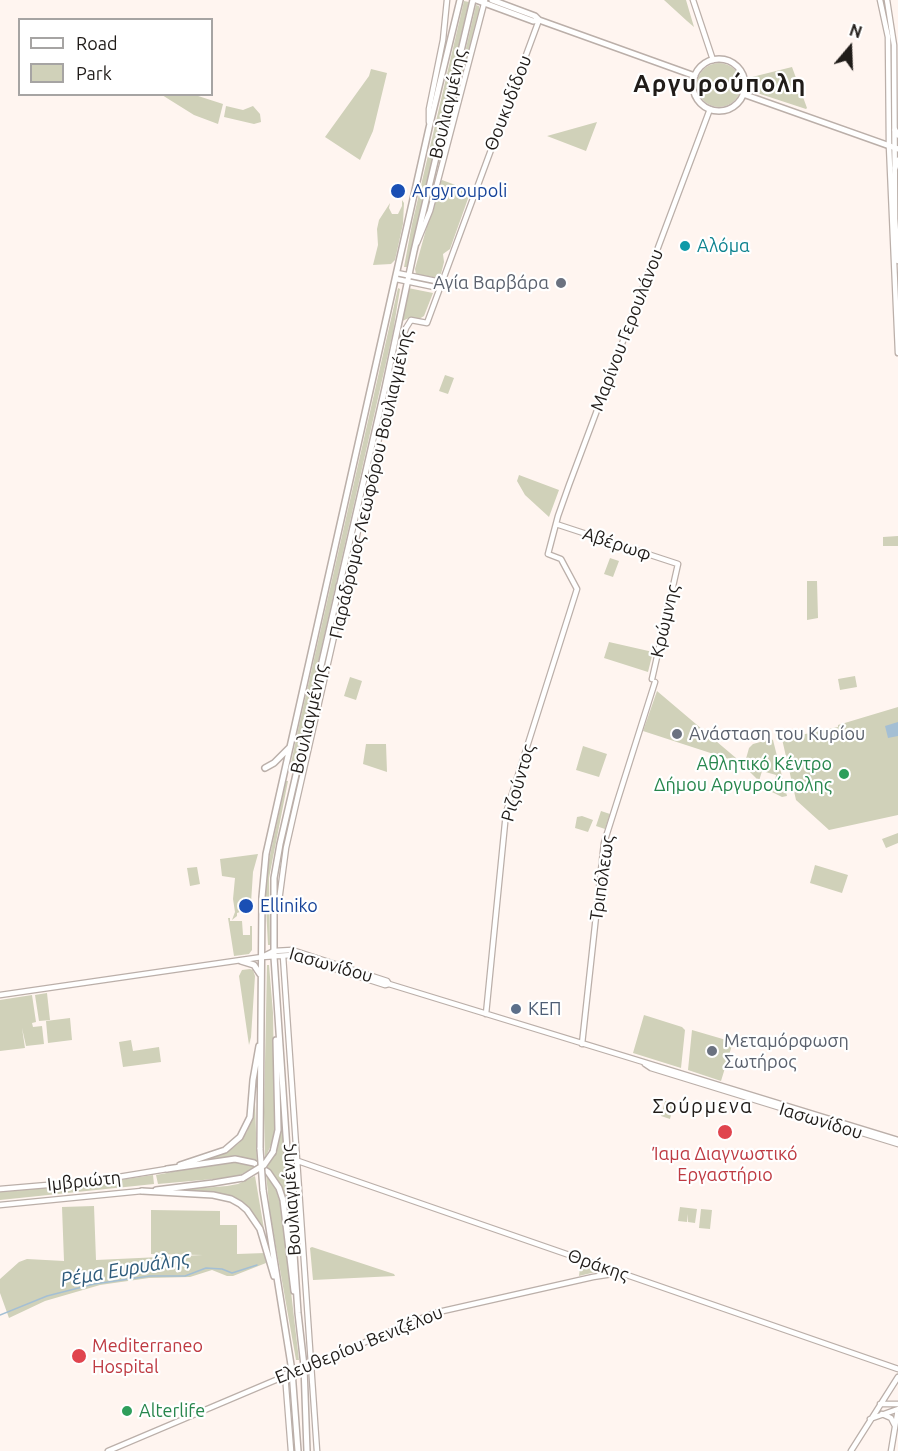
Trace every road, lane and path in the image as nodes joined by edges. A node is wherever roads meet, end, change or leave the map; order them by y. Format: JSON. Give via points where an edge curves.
{"nodes":[{"id":1,"x":447,"y":0,"type":"edge"},
{"id":2,"x":460,"y":0,"type":"edge"},
{"id":3,"x":492,"y":0,"type":"edge"},
{"id":4,"x":693,"y":0,"type":"edge"},
{"id":5,"x":880,"y":0,"type":"edge"},
{"id":6,"x":886,"y":0,"type":"edge"},
{"id":7,"x":480,"y":1,"type":"edge"},
{"id":8,"x":539,"y":20,"type":"junction"},
{"id":9,"x":713,"y":60,"type":"junction"},
{"id":10,"x":695,"y":75,"type":"junction"},
{"id":11,"x":743,"y":94,"type":"junction"},
{"id":12,"x":710,"y":109,"type":"junction"},
{"id":13,"x":429,"y":128,"type":"junction"},
{"id":14,"x":896,"y":132,"type":"edge"},
{"id":15,"x":895,"y":147,"type":"edge"},
{"id":16,"x":898,"y":160,"type":"edge"},
{"id":17,"x":895,"y":168,"type":"junction"},
{"id":18,"x":414,"y":250,"type":"junction"},
{"id":19,"x":898,"y":261,"type":"edge"},
{"id":20,"x":397,"y":276,"type":"junction"},
{"id":21,"x":408,"y":278,"type":"junction"},
{"id":22,"x":440,"y":285,"type":"junction"},
{"id":23,"x":427,"y":323,"type":"joint"},
{"id":24,"x":395,"y":338,"type":"junction"},
{"id":25,"x":400,"y":346,"type":"junction"},
{"id":26,"x":898,"y":353,"type":"edge"},
{"id":27,"x":393,"y":374,"type":"junction"},
{"id":28,"x":385,"y":388,"type":"junction"},
{"id":29,"x":556,"y":524,"type":"junction"},
{"id":30,"x":678,"y":564,"type":"joint"},
{"id":31,"x":339,"y":586,"type":"junction"},
{"id":32,"x":575,"y":594,"type":"joint"},
{"id":33,"x":343,"y":599,"type":"junction"},
{"id":34,"x":338,"y":623,"type":"junction"},
{"id":35,"x":328,"y":636,"type":"junction"},
{"id":36,"x":320,"y":669,"type":"junction"},
{"id":37,"x":325,"y":679,"type":"junction"},
{"id":38,"x":653,"y":680,"type":"joint"},
{"id":39,"x":291,"y":746,"type":"junction"},
{"id":40,"x":265,"y":768,"type":"dead end"},
{"id":41,"x":273,"y":912,"type":"junction"},
{"id":42,"x":274,"y":954,"type":"junction"},
{"id":43,"x":283,"y":956,"type":"junction"},
{"id":44,"x":262,"y":957,"type":"junction"},
{"id":45,"x":241,"y":961,"type":"junction"},
{"id":46,"x":262,"y":980,"type":"junction"},
{"id":47,"x":389,"y":984,"type":"junction"},
{"id":48,"x":0,"y":996,"type":"edge"},
{"id":49,"x":278,"y":1012,"type":"junction"},
{"id":50,"x":486,"y":1014,"type":"junction"},
{"id":51,"x":262,"y":1028,"type":"junction"},
{"id":52,"x":582,"y":1044,"type":"junction"},
{"id":53,"x":898,"y":1142,"type":"edge"},
{"id":54,"x":298,"y":1161,"type":"junction"},
{"id":55,"x":167,"y":1169,"type":"junction"},
{"id":56,"x":0,"y":1189,"type":"edge"},
{"id":57,"x":142,"y":1191,"type":"junction"},
{"id":58,"x":0,"y":1205,"type":"edge"},
{"id":59,"x":621,"y":1273,"type":"junction"},
{"id":60,"x":279,"y":1289,"type":"junction"},
{"id":61,"x":298,"y":1313,"type":"junction"},
{"id":62,"x":311,"y":1364,"type":"junction"},
{"id":63,"x":304,"y":1366,"type":"junction"},
{"id":64,"x":898,"y":1369,"type":"edge"},
{"id":65,"x":292,"y":1371,"type":"junction"},
{"id":66,"x":285,"y":1374,"type":"junction"},
{"id":67,"x":898,"y":1377,"type":"edge"},
{"id":68,"x":276,"y":1378,"type":"junction"},
{"id":69,"x":286,"y":1384,"type":"junction"},
{"id":70,"x":880,"y":1404,"type":"junction"},
{"id":71,"x":898,"y":1404,"type":"edge"},
{"id":72,"x":898,"y":1409,"type":"edge"},
{"id":73,"x":882,"y":1414,"type":"junction"},
{"id":74,"x":870,"y":1419,"type":"junction"},
{"id":75,"x":895,"y":1426,"type":"junction"},
{"id":76,"x":108,"y":1451,"type":"edge"},
{"id":77,"x":291,"y":1451,"type":"edge"},
{"id":78,"x":298,"y":1451,"type":"edge"},
{"id":79,"x":307,"y":1451,"type":"edge"},
{"id":80,"x":317,"y":1451,"type":"edge"},
{"id":81,"x":851,"y":1451,"type":"edge"},
{"id":82,"x":891,"y":1451,"type":"edge"}],
"edges":[{"from":1,"to":13,"type":"street","name":"Βουλιαγμένης"},
{"from":2,"to":13,"type":"main road","name":"Βουλιαγμένης"},
{"from":3,"to":8,"type":"main road"},
{"from":4,"to":9,"type":"street"},
{"from":5,"to":15,"type":"street","via":[[888,37]]},
{"from":6,"to":14,"type":"street","via":[[894,45]]},
{"from":7,"to":8,"type":"main road"},
{"from":7,"to":18,"type":"main road","name":"Βουλιαγμένης"},
{"from":7,"to":18,"type":"street","via":[[430,211]]},
{"from":8,"to":10,"type":"main road"},
{"from":8,"to":22,"type":"street","name":"Θουκυδίδου"},
{"from":9,"to":10,"type":"main road"},
{"from":9,"to":11,"type":"main road","via":[[725,60],[739,69],[744,80]]},
{"from":10,"to":12,"type":"main road","via":[[696,96]]},
{"from":11,"to":12,"type":"main road","via":[[727,109]]},
{"from":11,"to":15,"type":"main road"},
{"from":12,"to":29,"type":"street","name":"Μαρίνου Γερουλάνου"},
{"from":13,"to":20,"type":"main road","name":"Βουλιαγμένης"},
{"from":14,"to":15,"type":"street"},
{"from":15,"to":17,"type":"street"},
{"from":15,"to":26,"type":"street"},
{"from":16,"to":17,"type":"main road"},
{"from":17,"to":19,"type":"street"},
{"from":18,"to":21,"type":"main road","name":"Βουλιαγμένης"},
{"from":20,"to":21,"type":"street"},
{"from":20,"to":39,"type":"main road","name":"Βουλιαγμένης"},
{"from":21,"to":22,"type":"street"},
{"from":21,"to":24,"type":"main road","name":"Βουλιαγμένης"},
{"from":22,"to":23,"type":"street","name":"Θουκυδίδου"},
{"from":23,"to":25,"type":"street","name":"Παράδρομος Λεωφόρου Βουλιαγμένης","via":[[411,320]]},
{"from":24,"to":25,"type":"main road"},
{"from":24,"to":28,"type":"main road","name":"Βουλιαγμένης"},
{"from":25,"to":27,"type":"street","name":"Παράδρομος Λεωφόρου Βουλιαγμένης"},
{"from":27,"to":28,"type":"main road"},
{"from":27,"to":33,"type":"street","name":"Παράδρομος Λεωφόρου Βουλιαγμένης"},
{"from":28,"to":31,"type":"main road","name":"Βουλιαγμένης"},
{"from":29,"to":30,"type":"street","name":"Αβέρωφ"},
{"from":29,"to":32,"type":"street","name":"Μαρίνου Γερουλάνου","via":[[548,554],[561,559],[577,589]]},
{"from":30,"to":38,"type":"street","name":"Κρώμνης"},
{"from":31,"to":33,"type":"main road"},
{"from":31,"to":35,"type":"main road","name":"Βουλιαγμένης"},
{"from":32,"to":50,"type":"street","name":"Ριζούντος","via":[[506,813]]},
{"from":33,"to":34,"type":"street","name":"Παράδρομος Λεωφόρου Βουλιαγμένης"},
{"from":34,"to":35,"type":"main road"},
{"from":34,"to":37,"type":"street","name":"Παράδρομος Λεωφόρου Βουλιαγμένης"},
{"from":35,"to":36,"type":"main road","name":"Βουλιαγμένης"},
{"from":36,"to":37,"type":"main road"},
{"from":36,"to":41,"type":"main road","name":"Βουλιαγμένης","via":[[275,866]]},
{"from":37,"to":41,"type":"street","name":"Παράδρομος Λεωφόρου Βουλιαγμένης","via":[[286,848],[279,901]]},
{"from":38,"to":52,"type":"street","name":"Τριπόλεως","via":[[604,843]]},
{"from":39,"to":40,"type":"main road"},
{"from":39,"to":44,"type":"main road","name":"Βουλιαγμένης","via":[[264,866]]},
{"from":41,"to":42,"type":"main road","name":"Βουλιαγμένης"},
{"from":42,"to":43,"type":"street","name":"Ιασωνίδου"},
{"from":42,"to":44,"type":"street","name":"Ιασωνίδου"},
{"from":42,"to":47,"type":"street","name":"Ιασωνίδου","via":[[292,950]]},
{"from":42,"to":49,"type":"main road","name":"Βουλιαγμένης"},
{"from":43,"to":47,"type":"street","name":"Ιασωνίδου","via":[[292,955]]},
{"from":43,"to":54,"type":"street"},
{"from":44,"to":45,"type":"street"},
{"from":44,"to":46,"type":"main road","name":"Βουλιαγμένης"},
{"from":45,"to":46,"type":"main road","via":[[256,967]]},
{"from":45,"to":48,"type":"street"},
{"from":46,"to":51,"type":"main road","name":"Βουλιαγμένης"},
{"from":47,"to":50,"type":"street","name":"Ιασωνίδου"},
{"from":49,"to":57,"type":"main road","bridge":true,"via":[[278,1130],[273,1152],[264,1166],[243,1178]]},
{"from":49,"to":61,"type":"main road","name":"Βουλιαγμένης"},
{"from":50,"to":52,"type":"street","name":"Ιασωνίδου"},
{"from":51,"to":55,"type":"main road","via":[[250,1116],[240,1137],[225,1150]]},
{"from":51,"to":60,"type":"main road","name":"Βουλιαγμένης","bridge":true,"via":[[260,1149]]},
{"from":52,"to":53,"type":"street","name":"Ιασωνίδου"},
{"from":54,"to":59,"type":"street","name":"Θράκης"},
{"from":54,"to":62,"type":"street"},
{"from":55,"to":56,"type":"street","name":"Ιμβριώτη","via":[[94,1181]]},
{"from":55,"to":61,"type":"main road","via":[[235,1159],[254,1163],[268,1172],[283,1200]]},
{"from":57,"to":58,"type":"street","name":"Ιμβριώτη"},
{"from":57,"to":60,"type":"main road","via":[[213,1196],[240,1204],[262,1234]]},
{"from":59,"to":62,"type":"street","name":"Ελευθερίου Βενιζέλου","via":[[434,1313]]},
{"from":59,"to":64,"type":"street","name":"Θράκης"},
{"from":60,"to":65,"type":"main road","name":"Βουλιαγμένης"},
{"from":61,"to":63,"type":"main road","name":"Βουλιαγμένης"},
{"from":62,"to":63,"type":"street","name":"Ελευθερίου Βενιζέλου"},
{"from":62,"to":80,"type":"street"},
{"from":63,"to":65,"type":"street","name":"Ελευθερίου Βενιζέλου"},
{"from":63,"to":79,"type":"main road","name":"Βουλιαγμένης"},
{"from":65,"to":66,"type":"street","name":"Ελευθερίου Βενιζέλου"},
{"from":65,"to":78,"type":"main road","name":"Βουλιαγμένης"},
{"from":66,"to":68,"type":"street","name":"Ελευθερίου Βενιζέλου"},
{"from":66,"to":69,"type":"street"},
{"from":67,"to":70,"type":"street"},
{"from":68,"to":69,"type":"street"},
{"from":68,"to":76,"type":"street","name":"Ελευθερίου Βενιζέλου"},
{"from":69,"to":77,"type":"street"},
{"from":70,"to":71,"type":"street"},
{"from":70,"to":74,"type":"street"},
{"from":72,"to":73,"type":"street"},
{"from":72,"to":75,"type":"street"},
{"from":73,"to":74,"type":"street"},
{"from":73,"to":75,"type":"street","via":[[891,1418]]},
{"from":74,"to":81,"type":"street"},
{"from":75,"to":82,"type":"street"}]}
